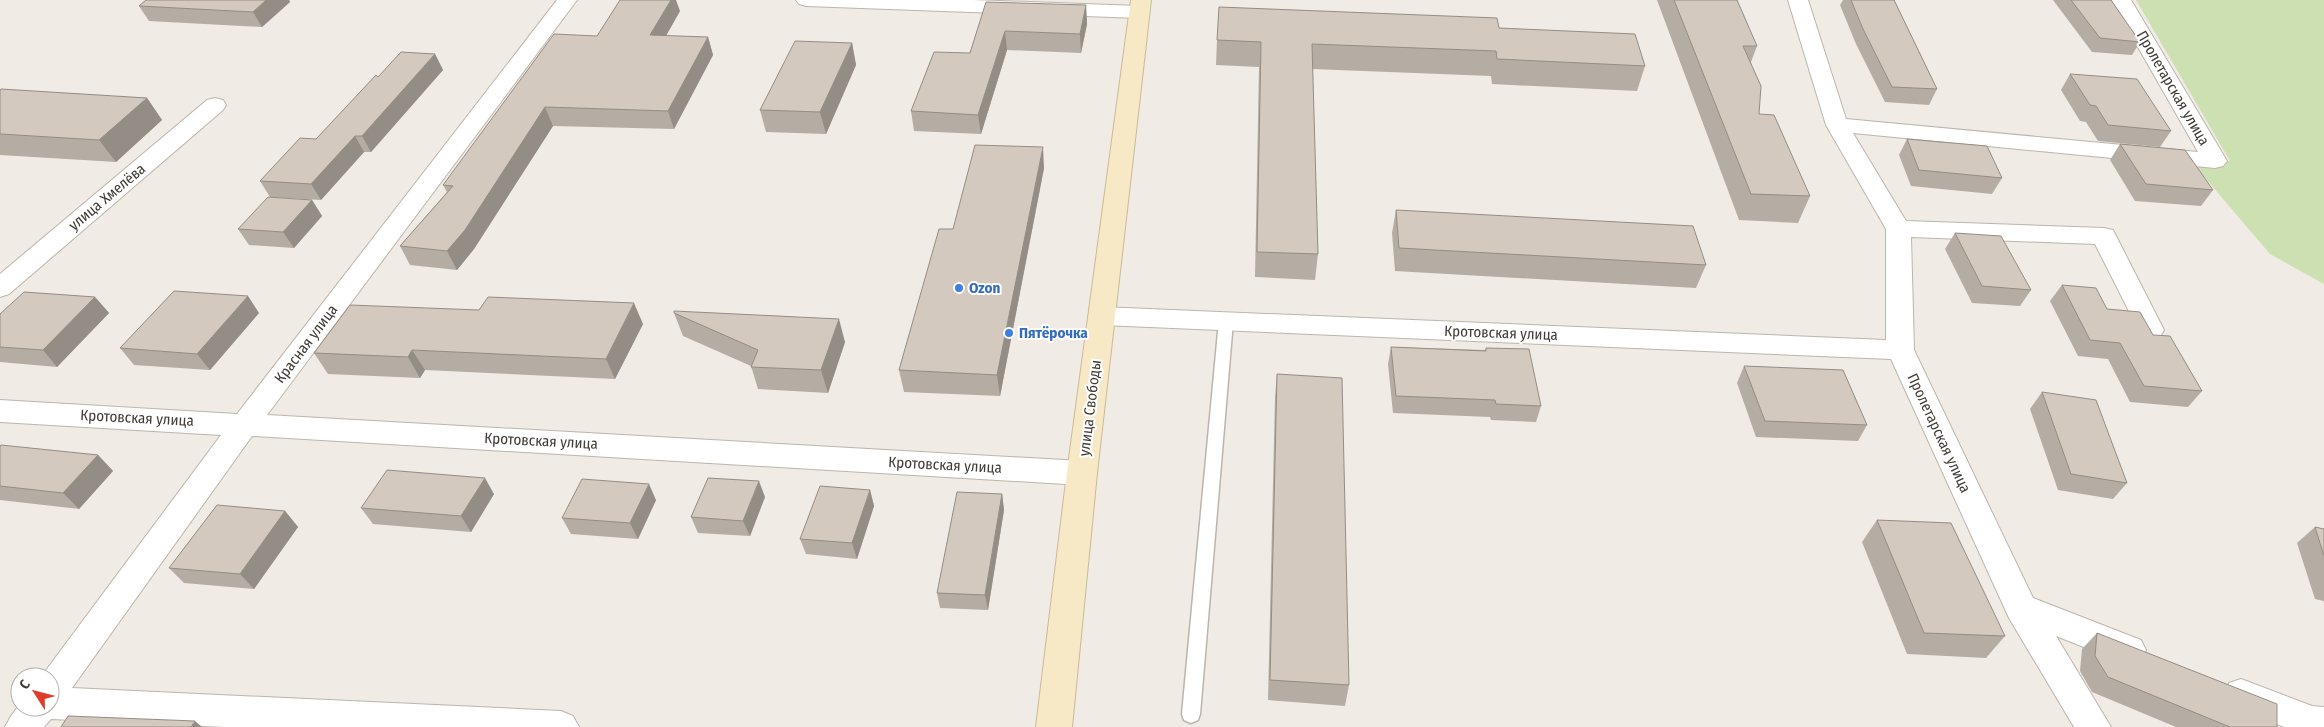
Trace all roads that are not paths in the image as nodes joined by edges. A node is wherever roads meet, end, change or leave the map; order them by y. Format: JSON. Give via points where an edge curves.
{"nodes":[{"id":1,"x":567,"y":0,"type":"edge"},
{"id":2,"x":806,"y":0,"type":"edge"},
{"id":3,"x":1798,"y":0,"type":"edge"},
{"id":4,"x":2121,"y":0,"type":"edge"},
{"id":5,"x":1140,"y":6,"type":"edge"},
{"id":6,"x":214,"y":105,"type":"dead end"},
{"id":7,"x":1837,"y":125,"type":"junction"},
{"id":8,"x":1898,"y":229,"type":"junction"},
{"id":9,"x":0,"y":288,"type":"edge"},
{"id":10,"x":1102,"y":316,"type":"junction"},
{"id":11,"x":1226,"y":321,"type":"junction"},
{"id":12,"x":2151,"y":330,"type":"edge"},
{"id":13,"x":1900,"y":350,"type":"junction"},
{"id":14,"x":0,"y":411,"type":"edge"},
{"id":15,"x":245,"y":424,"type":"junction"},
{"id":16,"x":1082,"y":473,"type":"junction"},
{"id":17,"x":2021,"y":608,"type":"junction"},
{"id":18,"x":2157,"y":661,"type":"edge"},
{"id":19,"x":60,"y":678,"type":"edge"},
{"id":20,"x":2212,"y":683,"type":"edge"},
{"id":21,"x":60,"y":703,"type":"edge"},
{"id":22,"x":1191,"y":714,"type":"dead end"},
{"id":23,"x":2317,"y":724,"type":"edge"},
{"id":24,"x":561,"y":727,"type":"edge"},
{"id":25,"x":1054,"y":727,"type":"edge"},
{"id":26,"x":2093,"y":727,"type":"edge"}],
"edges":[{"from":1,"to":15,"type":"street","name":"Красная улица"},
{"from":2,"to":5,"type":"street"},
{"from":3,"to":7,"type":"street","name":"Пролетарская улица"},
{"from":4,"to":7,"type":"street","name":"Пролетарская улица","via":[[2214,160]]},
{"from":5,"to":10,"type":"main road","name":"улица Свободы"},
{"from":6,"to":9,"type":"street","name":"улица Хмелёва"},
{"from":7,"to":8,"type":"street","name":"Пролетарская улица"},
{"from":8,"to":12,"type":"street","via":[[2104,236]]},
{"from":8,"to":13,"type":"street","name":"Пролетарская улица"},
{"from":10,"to":11,"type":"street","name":"Кротовская улица"},
{"from":10,"to":16,"type":"main road","name":"улица Свободы"},
{"from":11,"to":13,"type":"street","name":"Кротовская улица"},
{"from":11,"to":22,"type":"lane"},
{"from":13,"to":17,"type":"street","name":"Пролетарская улица"},
{"from":14,"to":15,"type":"street","name":"Кротовская улица"},
{"from":15,"to":16,"type":"street","name":"Кротовская улица"},
{"from":15,"to":19,"type":"street","name":"Красная улица"},
{"from":16,"to":25,"type":"main road","name":"улица Свободы"},
{"from":17,"to":18,"type":"street"},
{"from":17,"to":26,"type":"street","name":"Пролетарская улица"},
{"from":20,"to":23,"type":"street"},
{"from":21,"to":24,"type":"street"}]}
